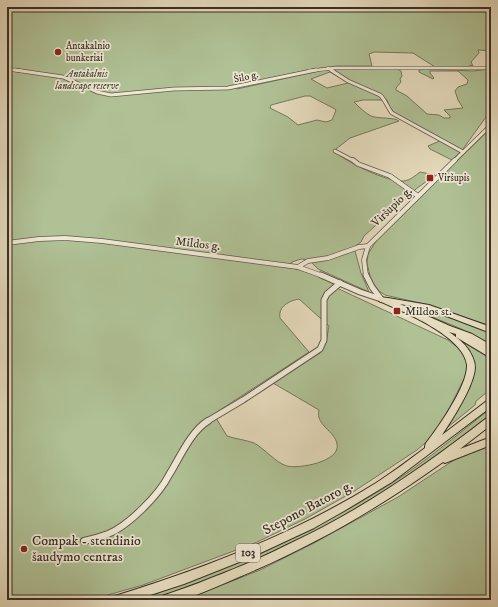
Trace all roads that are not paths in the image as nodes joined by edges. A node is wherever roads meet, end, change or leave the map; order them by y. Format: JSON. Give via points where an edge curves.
{"nodes":[{"id":1,"x":328,"y":68,"type":"junction"},
{"id":2,"x":491,"y":68,"type":"edge"},
{"id":3,"x":7,"y":69,"type":"edge"},
{"id":4,"x":491,"y":125,"type":"edge"},
{"id":5,"x":335,"y":151,"type":"dead end"},
{"id":6,"x":463,"y":152,"type":"junction"},
{"id":7,"x":418,"y":196,"type":"junction"},
{"id":8,"x":7,"y":243,"type":"edge"},
{"id":9,"x":368,"y":246,"type":"junction"},
{"id":10,"x":298,"y":267,"type":"junction"},
{"id":11,"x":340,"y":282,"type":"junction"},
{"id":12,"x":381,"y":299,"type":"junction"},
{"id":13,"x":423,"y":317,"type":"junction"},
{"id":14,"x":447,"y":328,"type":"junction"},
{"id":15,"x":491,"y":330,"type":"edge"},
{"id":16,"x":491,"y":348,"type":"edge"},
{"id":17,"x":491,"y":355,"type":"edge"},
{"id":18,"x":491,"y":402,"type":"edge"},
{"id":19,"x":491,"y":420,"type":"edge"},
{"id":20,"x":491,"y":441,"type":"edge"},
{"id":21,"x":417,"y":459,"type":"junction"},
{"id":22,"x":438,"y":462,"type":"junction"},
{"id":23,"x":84,"y":541,"type":"dead end"},
{"id":24,"x":118,"y":600,"type":"edge"},
{"id":25,"x":166,"y":600,"type":"edge"}],
"edges":[{"from":1,"to":2,"type":"street","name":"Šilo g."},
{"from":1,"to":3,"type":"street","name":"Šilo g.","via":[[228,88],[174,89],[111,95],[97,92],[63,77]]},
{"from":1,"to":6,"type":"street","via":[[348,81],[380,95],[388,109],[398,116]]},
{"from":4,"to":6,"type":"street","name":"Viršupio g."},
{"from":5,"to":7,"type":"street","via":[[364,167],[390,176]]},
{"from":6,"to":7,"type":"street","name":"Viršupio g."},
{"from":7,"to":9,"type":"street","name":"Viršupio g."},
{"from":8,"to":10,"type":"street","name":"Mildos g.","via":[[71,238]]},
{"from":9,"to":10,"type":"street","via":[[358,246],[338,255],[303,263]]},
{"from":9,"to":12,"type":"street","via":[[363,267],[372,288]]},
{"from":10,"to":11,"type":"street","name":"Mildos g."},
{"from":11,"to":12,"type":"street","name":"Mildos g."},
{"from":11,"to":23,"type":"street","via":[[324,300],[324,340],[320,349],[204,423],[187,444],[168,478],[129,521],[114,530]]},
{"from":12,"to":13,"type":"main road"},
{"from":12,"to":15,"type":"main road","via":[[429,307]]},
{"from":13,"to":14,"type":"main road"},
{"from":13,"to":21,"type":"main road","via":[[459,345],[467,354],[471,369],[441,430]]},
{"from":14,"to":16,"type":"main road","via":[[474,338]]},
{"from":14,"to":17,"type":"main road"},
{"from":18,"to":21,"type":"main road","name":"Stepono Batoro g.","number":"103"},
{"from":19,"to":22,"type":"main road","number":"103"},
{"from":20,"to":22,"type":"main road"},
{"from":21,"to":24,"type":"main road","name":"Stepono Batoro g.","number":"103","via":[[372,490],[295,532],[232,560]]},
{"from":22,"to":25,"type":"main road","number":"103","via":[[317,537],[235,575]]}]}
